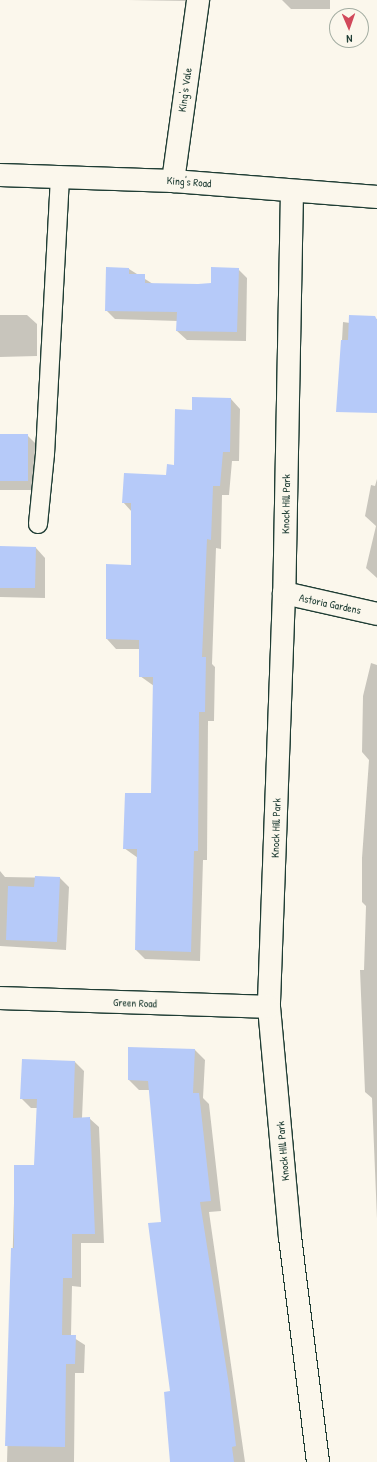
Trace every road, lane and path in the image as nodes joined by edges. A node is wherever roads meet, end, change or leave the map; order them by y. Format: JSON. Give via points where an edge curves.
{"nodes":[{"id":1,"x":198,"y":0,"type":"edge"},
{"id":2,"x":0,"y":175,"type":"edge"},
{"id":3,"x":60,"y":175,"type":"junction"},
{"id":4,"x":173,"y":181,"type":"junction"},
{"id":5,"x":292,"y":191,"type":"junction"},
{"id":6,"x":377,"y":197,"type":"edge"},
{"id":7,"x":38,"y":524,"type":"dead end"},
{"id":8,"x":284,"y":593,"type":"junction"},
{"id":9,"x":377,"y":614,"type":"edge"},
{"id":10,"x":0,"y":998,"type":"edge"},
{"id":11,"x":269,"y":1008,"type":"junction"},
{"id":12,"x":318,"y":1462,"type":"edge"}],
"edges":[{"from":1,"to":4,"type":"street","name":"King's Vale"},
{"from":2,"to":3,"type":"street","name":"King's Road"},
{"from":3,"to":4,"type":"street","name":"King's Road"},
{"from":3,"to":7,"type":"lane","via":[[46,454]]},
{"from":4,"to":5,"type":"street","name":"King's Road"},
{"from":5,"to":6,"type":"street","name":"King's Road"},
{"from":5,"to":8,"type":"street","name":"Knock Hill Park"},
{"from":8,"to":9,"type":"street","name":"Astoria Gardens"},
{"from":8,"to":11,"type":"street","name":"Knock Hill Park"},
{"from":10,"to":11,"type":"street","name":"Green Road"},
{"from":11,"to":12,"type":"street","name":"Knock Hill Park","via":[[290,1237]]}]}
